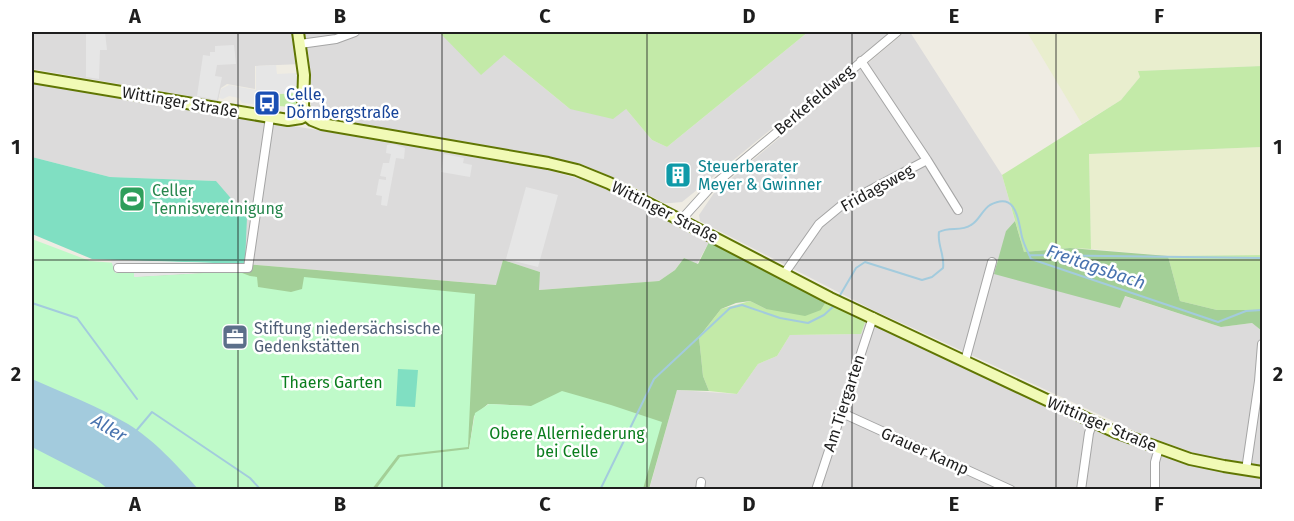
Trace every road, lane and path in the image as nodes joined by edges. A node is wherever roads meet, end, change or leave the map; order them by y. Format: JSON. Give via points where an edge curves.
{"nodes":[{"id":1,"x":298,"y":32,"type":"edge"},
{"id":2,"x":355,"y":32,"type":"edge"},
{"id":3,"x":897,"y":32,"type":"edge"},
{"id":4,"x":300,"y":44,"type":"junction"},
{"id":5,"x":861,"y":61,"type":"junction"},
{"id":6,"x":32,"y":77,"type":"edge"},
{"id":7,"x":306,"y":115,"type":"junction"},
{"id":8,"x":270,"y":117,"type":"junction"},
{"id":9,"x":927,"y":160,"type":"junction"},
{"id":10,"x":958,"y":210,"type":"dead end"},
{"id":11,"x":681,"y":220,"type":"junction"},
{"id":12,"x":992,"y":262,"type":"dead end"},
{"id":13,"x":118,"y":268,"type":"dead end"},
{"id":14,"x":784,"y":274,"type":"junction"},
{"id":15,"x":873,"y":317,"type":"junction"},
{"id":16,"x":1262,"y":344,"type":"edge"},
{"id":17,"x":965,"y":361,"type":"junction"},
{"id":18,"x":1261,"y":381,"type":"edge"},
{"id":19,"x":840,"y":412,"type":"junction"},
{"id":20,"x":1093,"y":422,"type":"junction"},
{"id":21,"x":1159,"y":448,"type":"junction"},
{"id":22,"x":1246,"y":470,"type":"junction"},
{"id":23,"x":1263,"y":472,"type":"edge"},
{"id":24,"x":816,"y":489,"type":"edge"},
{"id":25,"x":1007,"y":489,"type":"edge"},
{"id":26,"x":1081,"y":489,"type":"edge"},
{"id":27,"x":1155,"y":489,"type":"edge"}],
"edges":[{"from":1,"to":4,"type":"main road"},
{"from":2,"to":4,"type":"street"},
{"from":3,"to":5,"type":"street","name":"Berkefeldweg"},
{"from":4,"to":7,"type":"main road"},
{"from":5,"to":9,"type":"street"},
{"from":5,"to":11,"type":"street","name":"Berkefeldweg","via":[[709,189]]},
{"from":6,"to":8,"type":"main road","name":"Wittinger Straße"},
{"from":7,"to":8,"type":"main road","name":"Wittinger Straße","via":[[290,120]]},
{"from":7,"to":11,"type":"main road","name":"Wittinger Straße","via":[[322,124],[576,170]]},
{"from":8,"to":13,"type":"street","via":[[248,268]]},
{"from":9,"to":10,"type":"street"},
{"from":9,"to":14,"type":"street","name":"Fridagsweg","via":[[842,205],[819,225]]},
{"from":11,"to":14,"type":"main road","name":"Wittinger Straße"},
{"from":12,"to":17,"type":"street"},
{"from":14,"to":15,"type":"main road","name":"Wittinger Straße"},
{"from":15,"to":17,"type":"main road","name":"Wittinger Straße"},
{"from":15,"to":19,"type":"street","name":"Am Tiergarten"},
{"from":16,"to":18,"type":"street"},
{"from":17,"to":20,"type":"main road","name":"Wittinger Straße"},
{"from":18,"to":22,"type":"street"},
{"from":19,"to":24,"type":"street","name":"Am Tiergarten"},
{"from":19,"to":25,"type":"street","name":"Grauer Kamp"},
{"from":20,"to":21,"type":"main road","name":"Wittinger Straße"},
{"from":20,"to":26,"type":"street"},
{"from":21,"to":22,"type":"main road","name":"Wittinger Straße","via":[[1190,459]]},
{"from":21,"to":27,"type":"street"},
{"from":22,"to":23,"type":"main road","name":"Wittinger Straße"}]}
